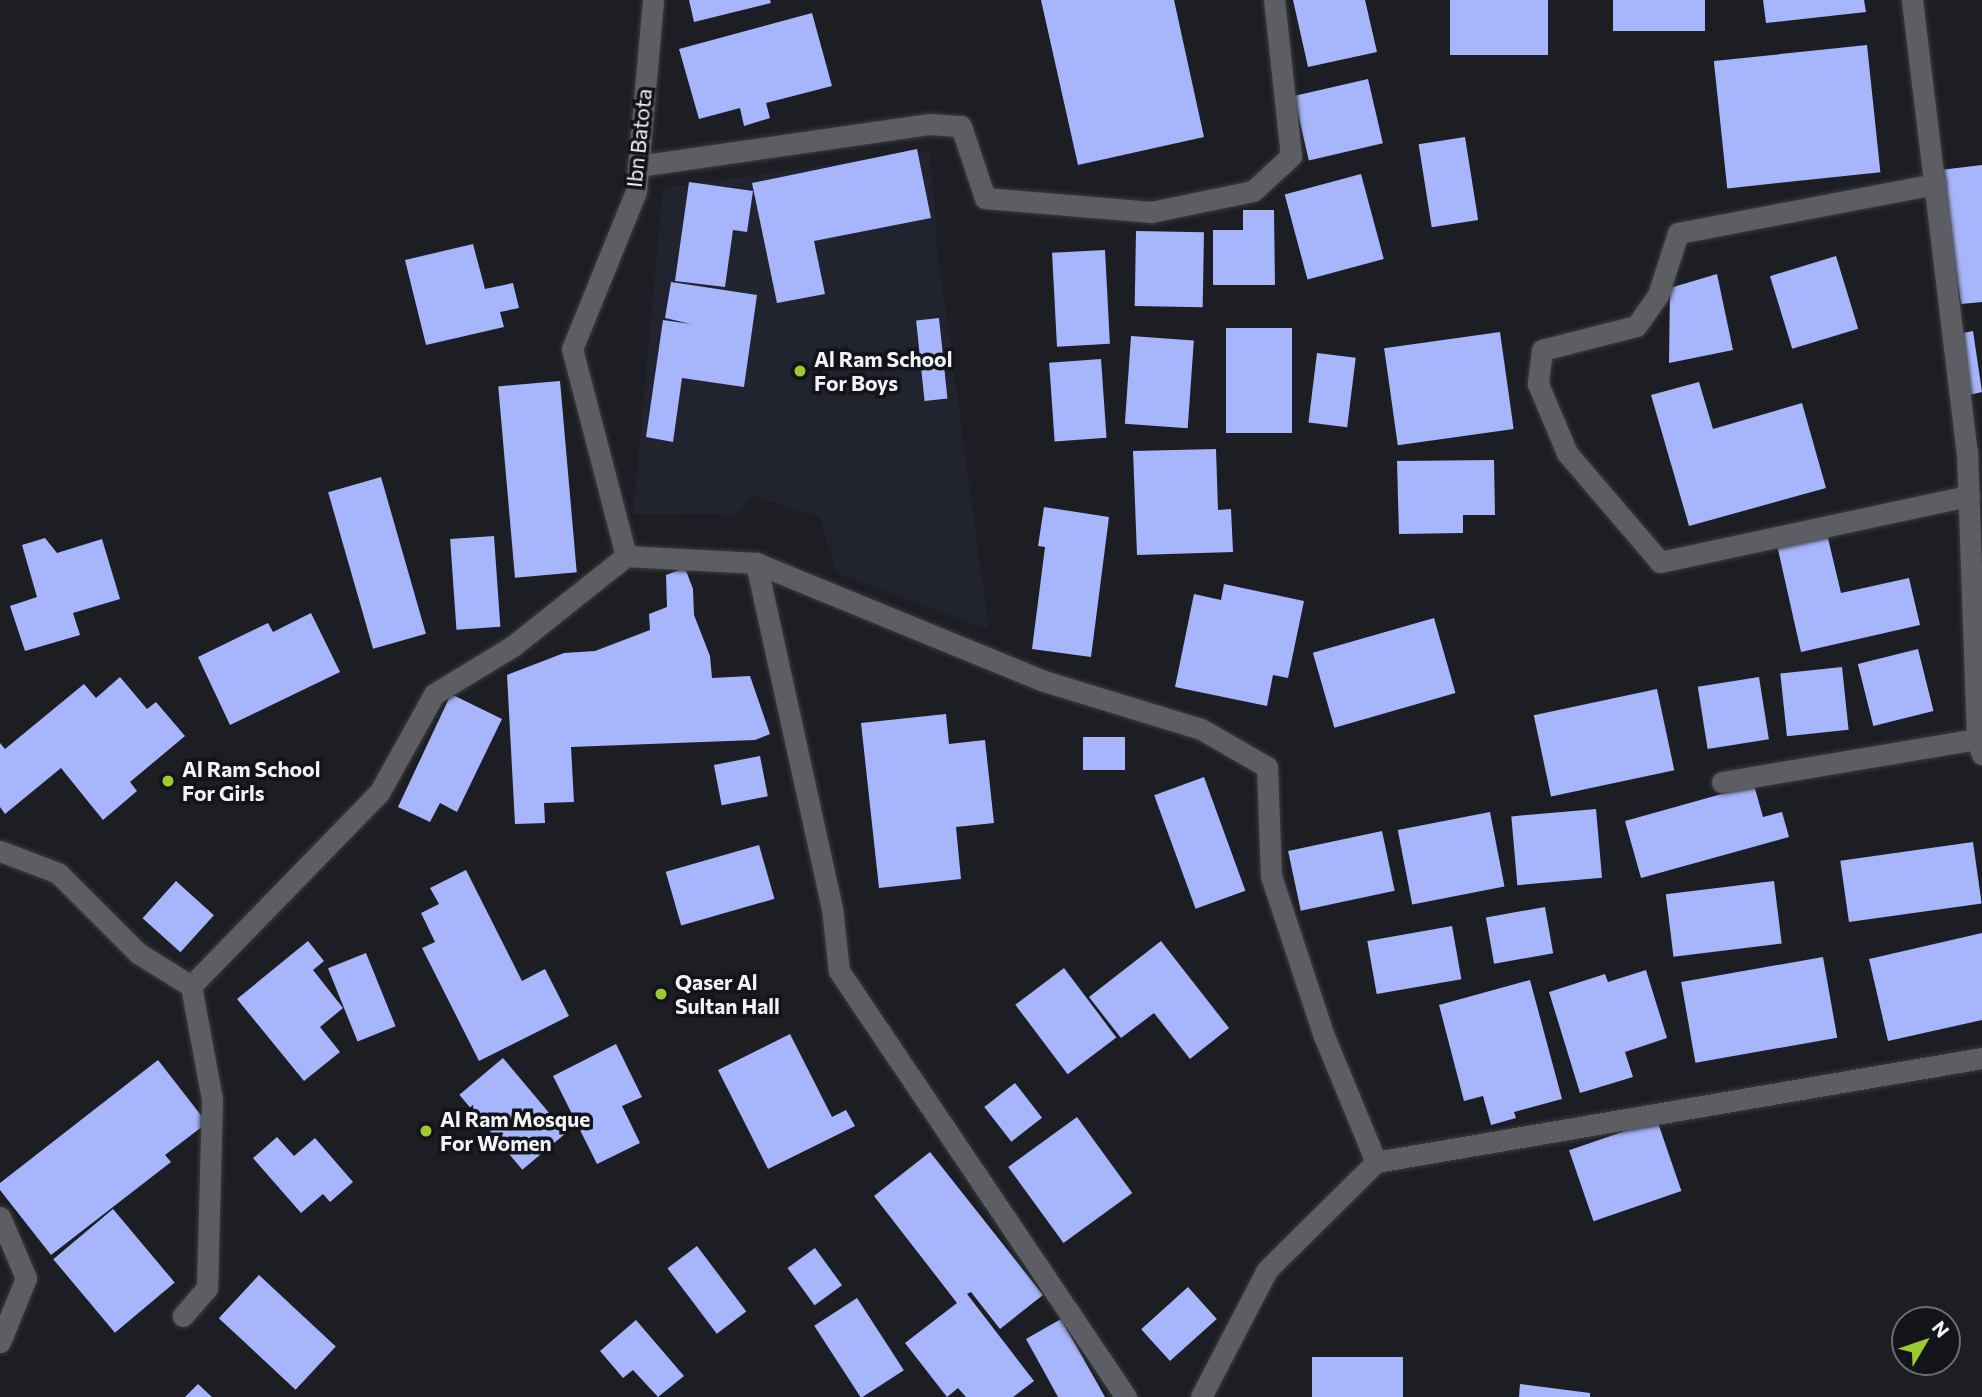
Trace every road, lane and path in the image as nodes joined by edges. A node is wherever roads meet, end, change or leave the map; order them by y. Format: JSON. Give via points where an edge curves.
{"nodes":[{"id":1,"x":653,"y":0,"type":"edge"},
{"id":2,"x":1274,"y":0,"type":"edge"},
{"id":3,"x":1912,"y":0,"type":"edge"},
{"id":4,"x":638,"y":166,"type":"junction"},
{"id":5,"x":1935,"y":184,"type":"junction"},
{"id":6,"x":1969,"y":496,"type":"junction"},
{"id":7,"x":626,"y":556,"type":"junction"},
{"id":8,"x":756,"y":563,"type":"junction"},
{"id":9,"x":1979,"y":747,"type":"edge"},
{"id":10,"x":1722,"y":782,"type":"dead end"},
{"id":11,"x":0,"y":851,"type":"edge"},
{"id":12,"x":191,"y":986,"type":"junction"},
{"id":13,"x":1982,"y":1058,"type":"edge"},
{"id":14,"x":1377,"y":1162,"type":"junction"},
{"id":15,"x":0,"y":1217,"type":"edge"},
{"id":16,"x":0,"y":1262,"type":"edge"},
{"id":17,"x":26,"y":1278,"type":"junction"},
{"id":18,"x":183,"y":1316,"type":"dead end"},
{"id":19,"x":0,"y":1342,"type":"edge"},
{"id":20,"x":1126,"y":1397,"type":"edge"},
{"id":21,"x":1201,"y":1397,"type":"edge"}],
"edges":[{"from":1,"to":4,"type":"street","name":"Ibn Batota"},
{"from":2,"to":4,"type":"street","via":[[1291,156],[1253,191],[1151,212],[985,198],[961,126],[930,124]]},
{"from":3,"to":5,"type":"street"},
{"from":4,"to":7,"type":"street","name":"Ibn Batota","via":[[636,191],[572,349]]},
{"from":5,"to":6,"type":"street"},
{"from":5,"to":6,"type":"street","via":[[1678,233],[1658,295],[1636,326],[1542,350],[1538,384],[1567,453],[1660,562]]},
{"from":6,"to":9,"type":"street"},
{"from":7,"to":8,"type":"street"},
{"from":7,"to":12,"type":"street","via":[[513,646],[434,694],[379,793]]},
{"from":8,"to":14,"type":"street","via":[[1044,681],[1201,729],[1267,767],[1271,876],[1324,1036]]},
{"from":8,"to":20,"type":"street","via":[[832,908],[839,971]]},
{"from":9,"to":10,"type":"street"},
{"from":11,"to":12,"type":"street","via":[[58,873],[138,953]]},
{"from":12,"to":18,"type":"street","via":[[212,1099],[207,1288]]},
{"from":13,"to":14,"type":"street"},
{"from":14,"to":21,"type":"street","via":[[1266,1270]]},
{"from":15,"to":17,"type":"street"},
{"from":16,"to":17,"type":"street"},
{"from":17,"to":19,"type":"street"}]}
